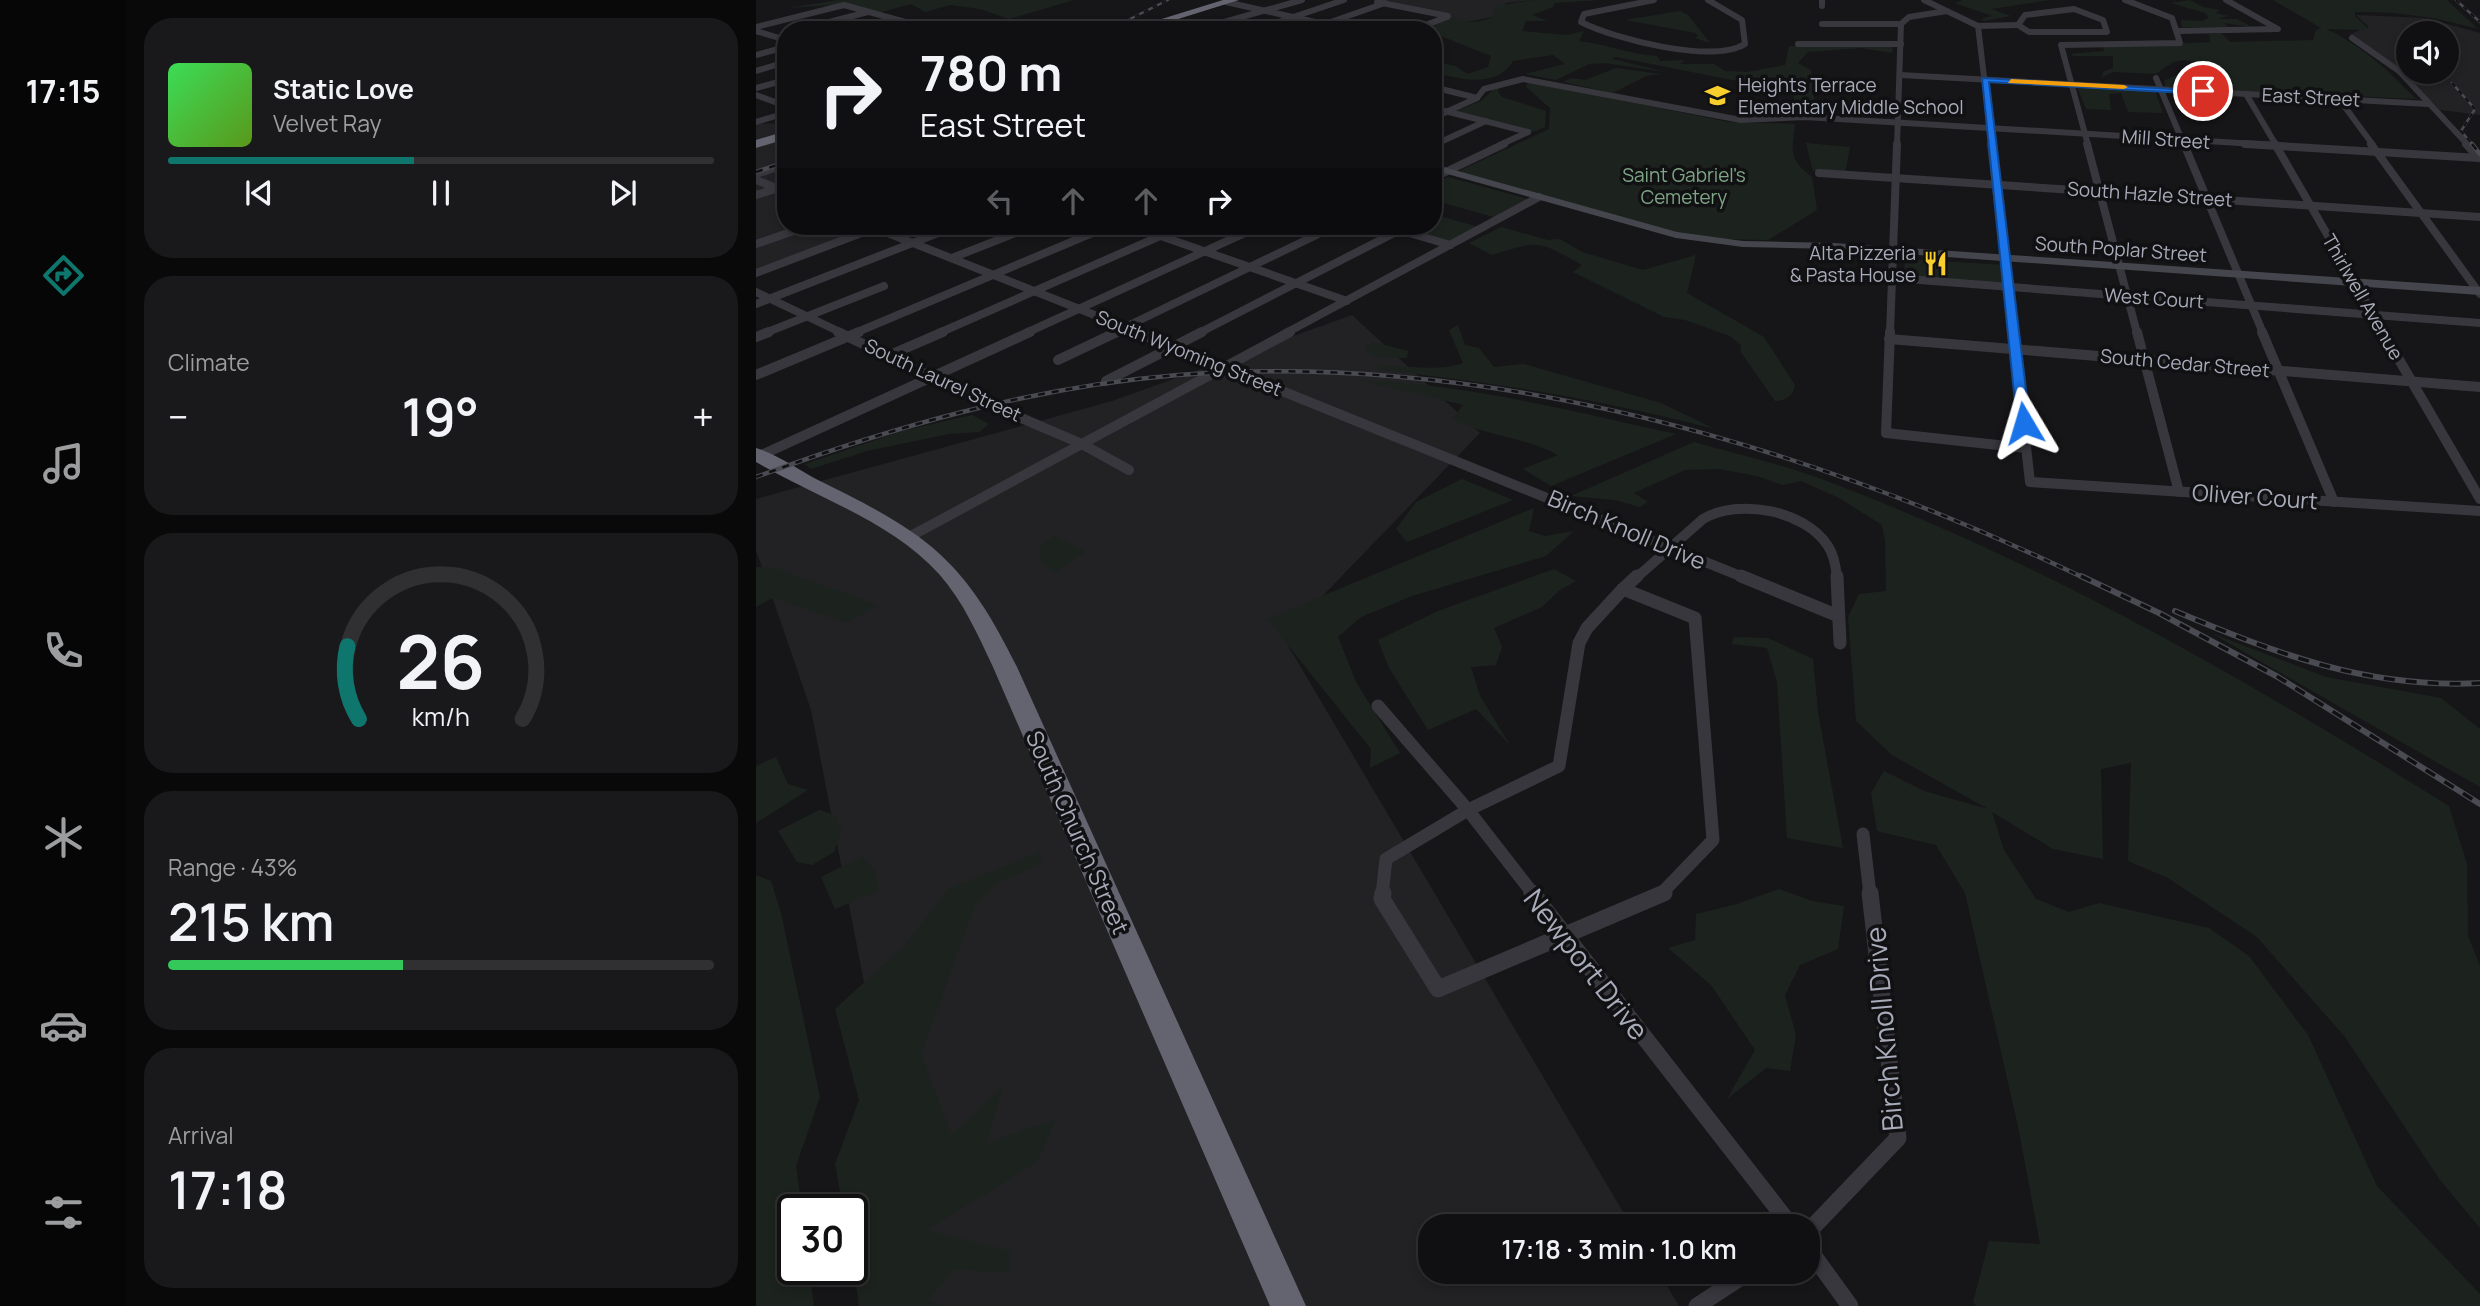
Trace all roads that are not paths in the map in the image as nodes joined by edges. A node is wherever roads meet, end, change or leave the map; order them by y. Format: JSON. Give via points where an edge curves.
{"nodes":[{"id":1,"x":1302,"y":0,"type":"edge"},
{"id":2,"x":1344,"y":0,"type":"edge"},
{"id":3,"x":1370,"y":0,"type":"edge"},
{"id":4,"x":1654,"y":0,"type":"edge"},
{"id":5,"x":1708,"y":0,"type":"edge"},
{"id":6,"x":1924,"y":0,"type":"edge"},
{"id":7,"x":2124,"y":0,"type":"edge"},
{"id":8,"x":2226,"y":0,"type":"edge"},
{"id":9,"x":1230,"y":1,"type":"edge"},
{"id":10,"x":1385,"y":3,"type":"junction"},
{"id":11,"x":1262,"y":10,"type":"junction"},
{"id":12,"x":1947,"y":11,"type":"junction"},
{"id":13,"x":869,"y":12,"type":"junction"},
{"id":14,"x":1294,"y":17,"type":"junction"},
{"id":15,"x":895,"y":19,"type":"junction"},
{"id":16,"x":785,"y":21,"type":"edge"},
{"id":17,"x":833,"y":21,"type":"edge"},
{"id":18,"x":887,"y":21,"type":"edge"},
{"id":19,"x":902,"y":21,"type":"edge"},
{"id":20,"x":1162,"y":21,"type":"edge"},
{"id":21,"x":1225,"y":21,"type":"edge"},
{"id":22,"x":1282,"y":21,"type":"edge"},
{"id":23,"x":1312,"y":21,"type":"edge"},
{"id":24,"x":1334,"y":21,"type":"edge"},
{"id":25,"x":1435,"y":21,"type":"edge"},
{"id":26,"x":777,"y":23,"type":"edge"},
{"id":27,"x":1822,"y":24,"type":"dead end"},
{"id":28,"x":1901,"y":24,"type":"junction"},
{"id":29,"x":2018,"y":25,"type":"junction"},
{"id":30,"x":1978,"y":26,"type":"junction"},
{"id":31,"x":756,"y":29,"type":"edge"},
{"id":32,"x":2178,"y":32,"type":"junction"},
{"id":33,"x":777,"y":35,"type":"edge"},
{"id":34,"x":773,"y":36,"type":"junction"},
{"id":35,"x":777,"y":37,"type":"edge"},
{"id":36,"x":2352,"y":38,"type":"dead end"},
{"id":37,"x":756,"y":40,"type":"edge"},
{"id":38,"x":1798,"y":44,"type":"dead end"},
{"id":39,"x":1901,"y":44,"type":"junction"},
{"id":40,"x":777,"y":49,"type":"edge"},
{"id":41,"x":756,"y":55,"type":"edge"},
{"id":42,"x":777,"y":65,"type":"edge"},
{"id":43,"x":756,"y":71,"type":"edge"},
{"id":44,"x":1900,"y":75,"type":"junction"},
{"id":45,"x":2156,"y":78,"type":"dead end"},
{"id":46,"x":1984,"y":79,"type":"junction"},
{"id":47,"x":1454,"y":81,"type":"dead end"},
{"id":48,"x":777,"y":82,"type":"edge"},
{"id":49,"x":2072,"y":84,"type":"junction"},
{"id":50,"x":1442,"y":86,"type":"edge"},
{"id":51,"x":756,"y":88,"type":"edge"},
{"id":52,"x":2161,"y":89,"type":"junction"},
{"id":53,"x":1442,"y":90,"type":"edge"},
{"id":54,"x":2246,"y":94,"type":"junction"},
{"id":55,"x":756,"y":95,"type":"edge"},
{"id":56,"x":777,"y":98,"type":"edge"},
{"id":57,"x":1477,"y":98,"type":"junction"},
{"id":58,"x":2339,"y":99,"type":"junction"},
{"id":59,"x":771,"y":100,"type":"junction"},
{"id":60,"x":777,"y":102,"type":"edge"},
{"id":61,"x":2428,"y":104,"type":"junction"},
{"id":62,"x":756,"y":105,"type":"edge"},
{"id":63,"x":1442,"y":111,"type":"edge"},
{"id":64,"x":1447,"y":112,"type":"junction"},
{"id":65,"x":1442,"y":114,"type":"edge"},
{"id":66,"x":777,"y":116,"type":"edge"},
{"id":67,"x":1486,"y":121,"type":"junction"},
{"id":68,"x":756,"y":122,"type":"edge"},
{"id":69,"x":1898,"y":122,"type":"junction"},
{"id":70,"x":1989,"y":128,"type":"junction"},
{"id":71,"x":2085,"y":134,"type":"junction"},
{"id":72,"x":777,"y":138,"type":"edge"},
{"id":73,"x":2182,"y":140,"type":"junction"},
{"id":74,"x":1442,"y":142,"type":"edge"},
{"id":75,"x":756,"y":145,"type":"edge"},
{"id":76,"x":2277,"y":145,"type":"junction"},
{"id":77,"x":2377,"y":152,"type":"junction"},
{"id":78,"x":2479,"y":158,"type":"edge"},
{"id":79,"x":777,"y":165,"type":"edge"},
{"id":80,"x":1442,"y":169,"type":"edge"},
{"id":81,"x":1448,"y":171,"type":"junction"},
{"id":82,"x":756,"y":172,"type":"edge"},
{"id":83,"x":1819,"y":173,"type":"dead end"},
{"id":84,"x":1442,"y":174,"type":"edge"},
{"id":85,"x":1896,"y":178,"type":"junction"},
{"id":86,"x":756,"y":180,"type":"edge"},
{"id":87,"x":1996,"y":184,"type":"junction"},
{"id":88,"x":777,"y":188,"type":"joint"},
{"id":89,"x":2100,"y":191,"type":"junction"},
{"id":90,"x":756,"y":195,"type":"edge"},
{"id":91,"x":1539,"y":197,"type":"junction"},
{"id":92,"x":2206,"y":198,"type":"junction"},
{"id":93,"x":2310,"y":205,"type":"junction"},
{"id":94,"x":2421,"y":213,"type":"junction"},
{"id":95,"x":2480,"y":217,"type":"edge"},
{"id":96,"x":782,"y":235,"type":"edge"},
{"id":97,"x":855,"y":235,"type":"edge"},
{"id":98,"x":894,"y":235,"type":"edge"},
{"id":99,"x":933,"y":235,"type":"edge"},
{"id":100,"x":1010,"y":235,"type":"edge"},
{"id":101,"x":1087,"y":235,"type":"edge"},
{"id":102,"x":1240,"y":235,"type":"edge"},
{"id":103,"x":1317,"y":235,"type":"edge"},
{"id":104,"x":1390,"y":235,"type":"edge"},
{"id":105,"x":1417,"y":235,"type":"edge"},
{"id":106,"x":1160,"y":236,"type":"joint"},
{"id":107,"x":913,"y":243,"type":"junction"},
{"id":108,"x":756,"y":244,"type":"edge"},
{"id":109,"x":1450,"y":245,"type":"junction"},
{"id":110,"x":1893,"y":250,"type":"junction"},
{"id":111,"x":1205,"y":251,"type":"junction"},
{"id":112,"x":952,"y":258,"type":"junction"},
{"id":113,"x":2005,"y":258,"type":"junction"},
{"id":114,"x":2119,"y":266,"type":"junction"},
{"id":115,"x":1251,"y":267,"type":"junction"},
{"id":116,"x":756,"y":272,"type":"edge"},
{"id":117,"x":1828,"y":273,"type":"dead end"},
{"id":118,"x":993,"y":274,"type":"junction"},
{"id":119,"x":2238,"y":274,"type":"junction"},
{"id":120,"x":1892,"y":278,"type":"junction"},
{"id":121,"x":2355,"y":282,"type":"junction"},
{"id":122,"x":1297,"y":283,"type":"junction"},
{"id":123,"x":884,"y":286,"type":"dead end"},
{"id":124,"x":2008,"y":287,"type":"junction"},
{"id":125,"x":1034,"y":291,"type":"junction"},
{"id":126,"x":756,"y":292,"type":"edge"},
{"id":127,"x":2479,"y":292,"type":"edge"},
{"id":128,"x":2127,"y":296,"type":"junction"},
{"id":129,"x":769,"y":299,"type":"junction"},
{"id":130,"x":1348,"y":300,"type":"junction"},
{"id":131,"x":756,"y":304,"type":"edge"},
{"id":132,"x":2251,"y":305,"type":"junction"},
{"id":133,"x":1079,"y":309,"type":"junction"},
{"id":134,"x":2374,"y":315,"type":"junction"},
{"id":135,"x":807,"y":316,"type":"junction"},
{"id":136,"x":2480,"y":323,"type":"edge"},
{"id":137,"x":1126,"y":327,"type":"junction"},
{"id":138,"x":848,"y":335,"type":"junction"},
{"id":139,"x":756,"y":337,"type":"edge"},
{"id":140,"x":1889,"y":339,"type":"junction"},
{"id":141,"x":1173,"y":346,"type":"junction"},
{"id":142,"x":2015,"y":349,"type":"junction"},
{"id":143,"x":890,"y":355,"type":"junction"},
{"id":144,"x":1058,"y":360,"type":"dead end"},
{"id":145,"x":2144,"y":360,"type":"junction"},
{"id":146,"x":1225,"y":367,"type":"junction"},
{"id":147,"x":2279,"y":370,"type":"junction"},
{"id":148,"x":756,"y":375,"type":"edge"},
{"id":149,"x":934,"y":376,"type":"junction"},
{"id":150,"x":1106,"y":381,"type":"dead end"},
{"id":151,"x":2412,"y":381,"type":"junction"},
{"id":152,"x":2480,"y":387,"type":"edge"},
{"id":153,"x":1082,"y":444,"type":"junction"},
{"id":154,"x":2026,"y":448,"type":"junction"},
{"id":155,"x":758,"y":455,"type":"edge"},
{"id":156,"x":1129,"y":470,"type":"dead end"},
{"id":157,"x":1507,"y":479,"type":"joint"},
{"id":158,"x":2179,"y":492,"type":"junction"},
{"id":159,"x":2480,"y":499,"type":"edge"},
{"id":160,"x":2334,"y":502,"type":"junction"},
{"id":161,"x":2480,"y":511,"type":"edge"},
{"id":162,"x":909,"y":537,"type":"junction"},
{"id":163,"x":1670,"y":548,"type":"junction"},
{"id":164,"x":1622,"y":589,"type":"junction"},
{"id":165,"x":1836,"y":615,"type":"junction"},
{"id":166,"x":1840,"y":643,"type":"dead end"},
{"id":167,"x":1378,"y":706,"type":"dead end"},
{"id":168,"x":1468,"y":810,"type":"junction"},
{"id":169,"x":1864,"y":834,"type":"dead end"},
{"id":170,"x":1564,"y":936,"type":"junction"},
{"id":171,"x":1781,"y":1214,"type":"edge"},
{"id":172,"x":1820,"y":1219,"type":"edge"},
{"id":173,"x":1820,"y":1265,"type":"edge"},
{"id":174,"x":1731,"y":1284,"type":"edge"},
{"id":175,"x":1288,"y":1306,"type":"edge"},
{"id":176,"x":1698,"y":1306,"type":"edge"},
{"id":177,"x":1850,"y":1306,"type":"edge"}],
"edges":[{"from":1,"to":11,"type":"street"},
{"from":2,"to":14,"type":"street"},
{"from":3,"to":10,"type":"street"},
{"from":4,"to":5,"type":"street","via":[[1584,14],[1580,22],[1705,51],[1725,52],[1745,44],[1742,20]]},
{"from":6,"to":12,"type":"street"},
{"from":7,"to":32,"type":"street","via":[[2172,18]]},
{"from":8,"to":32,"type":"street","via":[[2278,29]]},
{"from":9,"to":11,"type":"street"},
{"from":9,"to":20,"type":"highway"},
{"from":10,"to":24,"type":"street"},
{"from":10,"to":25,"type":"street","via":[[1448,16]]},
{"from":11,"to":14,"type":"street"},
{"from":11,"to":21,"type":"street"},
{"from":12,"to":28,"type":"street","via":[[1909,17]]},
{"from":12,"to":30,"type":"street"},
{"from":13,"to":15,"type":"street"},
{"from":13,"to":16,"type":"street","via":[[844,5]]},
{"from":13,"to":17,"type":"street"},
{"from":14,"to":22,"type":"street"},
{"from":14,"to":23,"type":"street"},
{"from":15,"to":18,"type":"street"},
{"from":15,"to":19,"type":"street"},
{"from":26,"to":31,"type":"street"},
{"from":27,"to":28,"type":"street"},
{"from":28,"to":39,"type":"street"},
{"from":29,"to":29,"type":"street","via":[[2025,15],[2074,9],[2103,20],[2107,32],[2029,32]]},
{"from":29,"to":30,"type":"street"},
{"from":30,"to":46,"type":"street"},
{"from":31,"to":34,"type":"street"},
{"from":32,"to":49,"type":"street","via":[[2180,43],[2062,45]]},
{"from":33,"to":34,"type":"street"},
{"from":34,"to":35,"type":"street"},
{"from":34,"to":37,"type":"street"},
{"from":36,"to":61,"type":"street","via":[[2399,71]]},
{"from":38,"to":39,"type":"street"},
{"from":39,"to":44,"type":"street"},
{"from":40,"to":41,"type":"street"},
{"from":42,"to":43,"type":"street"},
{"from":44,"to":46,"type":"street","name":"East Street"},
{"from":44,"to":69,"type":"street"},
{"from":45,"to":52,"type":"street"},
{"from":46,"to":49,"type":"street","name":"East Street"},
{"from":46,"to":70,"type":"street"},
{"from":47,"to":50,"type":"street"},
{"from":48,"to":51,"type":"street"},
{"from":49,"to":52,"type":"street","name":"East Street"},
{"from":49,"to":71,"type":"street"},
{"from":52,"to":54,"type":"street","name":"East Street"},
{"from":52,"to":73,"type":"street"},
{"from":53,"to":57,"type":"street"},
{"from":54,"to":58,"type":"street","name":"East Street"},
{"from":54,"to":76,"type":"street","name":"Thirlwell Avenue"},
{"from":55,"to":59,"type":"street"},
{"from":56,"to":59,"type":"street"},
{"from":57,"to":64,"type":"street"},
{"from":57,"to":69,"type":"street","name":"Mill Street","via":[[1484,89],[1523,79],[1741,120],[1805,117]]},
{"from":58,"to":61,"type":"street","name":"East Street"},
{"from":58,"to":77,"type":"street"},
{"from":59,"to":60,"type":"street"},
{"from":59,"to":62,"type":"street"},
{"from":61,"to":78,"type":"street"},
{"from":63,"to":64,"type":"street"},
{"from":64,"to":65,"type":"street"},
{"from":64,"to":67,"type":"street"},
{"from":66,"to":68,"type":"street"},
{"from":67,"to":74,"type":"street"},
{"from":67,"to":81,"type":"street","via":[[1528,132]]},
{"from":69,"to":70,"type":"street","name":"Mill Street"},
{"from":69,"to":85,"type":"street"},
{"from":70,"to":71,"type":"street","name":"Mill Street"},
{"from":70,"to":87,"type":"street"},
{"from":71,"to":73,"type":"street","name":"Mill Street"},
{"from":71,"to":89,"type":"street"},
{"from":72,"to":75,"type":"highway"},
{"from":73,"to":76,"type":"street","name":"Mill Street"},
{"from":73,"to":92,"type":"street"},
{"from":76,"to":77,"type":"street","name":"Mill Street"},
{"from":76,"to":93,"type":"street","name":"Thirlwell Avenue"},
{"from":77,"to":78,"type":"street","name":"Mill Street"},
{"from":77,"to":94,"type":"street"},
{"from":79,"to":82,"type":"street"},
{"from":80,"to":81,"type":"main road","name":"South Poplar Street"},
{"from":81,"to":84,"type":"street"},
{"from":81,"to":91,"type":"main road","name":"South Poplar Street"},
{"from":83,"to":85,"type":"street","name":"South Hazle Street"},
{"from":85,"to":87,"type":"street","name":"South Hazle Street"},
{"from":85,"to":110,"type":"street"},
{"from":86,"to":88,"type":"street"},
{"from":87,"to":89,"type":"street","name":"South Hazle Street"},
{"from":87,"to":113,"type":"street"},
{"from":88,"to":90,"type":"street"},
{"from":89,"to":92,"type":"street","name":"South Hazle Street"},
{"from":89,"to":114,"type":"street"},
{"from":91,"to":109,"type":"street"},
{"from":91,"to":110,"type":"main road","name":"South Poplar Street","via":[[1704,240]]},
{"from":92,"to":93,"type":"street","name":"South Hazle Street"},
{"from":92,"to":119,"type":"street"},
{"from":93,"to":94,"type":"street","name":"South Hazle Street"},
{"from":93,"to":121,"type":"street","name":"Thirlwell Avenue"},
{"from":94,"to":95,"type":"street","name":"South Hazle Street"},
{"from":94,"to":127,"type":"street"},
{"from":96,"to":108,"type":"street"},
{"from":97,"to":116,"type":"street"},
{"from":98,"to":107,"type":"street","name":"South Wyoming Street"},
{"from":99,"to":107,"type":"street"},
{"from":100,"to":112,"type":"street"},
{"from":101,"to":118,"type":"street"},
{"from":102,"to":111,"type":"street"},
{"from":103,"to":115,"type":"street"},
{"from":104,"to":122,"type":"street"},
{"from":105,"to":109,"type":"street"},
{"from":106,"to":111,"type":"street"},
{"from":106,"to":125,"type":"street"},
{"from":107,"to":112,"type":"street","name":"South Wyoming Street"},
{"from":107,"to":129,"type":"street"},
{"from":109,"to":130,"type":"street"},
{"from":110,"to":113,"type":"main road","name":"South Poplar Street"},
{"from":110,"to":120,"type":"street"},
{"from":111,"to":115,"type":"street"},
{"from":111,"to":133,"type":"street"},
{"from":112,"to":118,"type":"street","name":"South Wyoming Street"},
{"from":113,"to":114,"type":"main road","name":"South Poplar Street"},
{"from":113,"to":124,"type":"street"},
{"from":114,"to":119,"type":"main road","name":"South Poplar Street"},
{"from":114,"to":128,"type":"street"},
{"from":115,"to":122,"type":"street"},
{"from":115,"to":137,"type":"street"},
{"from":117,"to":120,"type":"street","name":"West Court"},
{"from":118,"to":125,"type":"street","name":"South Wyoming Street"},
{"from":118,"to":138,"type":"street"},
{"from":119,"to":121,"type":"main road","name":"South Poplar Street"},
{"from":119,"to":132,"type":"street"},
{"from":120,"to":124,"type":"street","name":"West Court"},
{"from":120,"to":140,"type":"street"},
{"from":121,"to":127,"type":"main road","name":"South Poplar Street"},
{"from":121,"to":134,"type":"street","name":"Thirlwell Avenue"},
{"from":122,"to":130,"type":"street"},
{"from":122,"to":141,"type":"street"},
{"from":123,"to":135,"type":"street"},
{"from":124,"to":128,"type":"street","name":"West Court"},
{"from":124,"to":142,"type":"street"},
{"from":125,"to":133,"type":"street","name":"South Wyoming Street"},
{"from":125,"to":143,"type":"street"},
{"from":126,"to":129,"type":"street","name":"South Laurel Street"},
{"from":128,"to":132,"type":"street","name":"West Court"},
{"from":128,"to":145,"type":"street"},
{"from":129,"to":131,"type":"street"},
{"from":129,"to":135,"type":"street","name":"South Laurel Street"},
{"from":130,"to":146,"type":"street"},
{"from":132,"to":134,"type":"street","name":"West Court"},
{"from":132,"to":147,"type":"street"},
{"from":133,"to":137,"type":"street","name":"South Wyoming Street"},
{"from":133,"to":149,"type":"street"},
{"from":134,"to":136,"type":"street","name":"West Court"},
{"from":134,"to":151,"type":"street","name":"Thirlwell Avenue"},
{"from":135,"to":138,"type":"street","name":"South Laurel Street"},
{"from":135,"to":139,"type":"street"},
{"from":137,"to":141,"type":"street","name":"South Wyoming Street"},
{"from":137,"to":144,"type":"street"},
{"from":138,"to":143,"type":"street","name":"South Laurel Street"},
{"from":138,"to":148,"type":"street"},
{"from":140,"to":142,"type":"street","name":"South Cedar Street"},
{"from":140,"to":154,"type":"street","via":[[1886,433]]},
{"from":141,"to":146,"type":"street","name":"South Wyoming Street"},
{"from":141,"to":150,"type":"street"},
{"from":142,"to":145,"type":"street","name":"South Cedar Street"},
{"from":142,"to":154,"type":"street"},
{"from":143,"to":149,"type":"street","name":"South Laurel Street"},
{"from":145,"to":147,"type":"street","name":"South Cedar Street"},
{"from":145,"to":158,"type":"street"},
{"from":146,"to":153,"type":"street"},
{"from":146,"to":157,"type":"street","name":"South Wyoming Street"},
{"from":147,"to":151,"type":"street","name":"South Cedar Street"},
{"from":147,"to":160,"type":"street"},
{"from":149,"to":153,"type":"street","name":"South Laurel Street"},
{"from":149,"to":155,"type":"street"},
{"from":151,"to":152,"type":"street","name":"South Cedar Street"},
{"from":151,"to":159,"type":"street","name":"Thirlwell Avenue"},
{"from":153,"to":156,"type":"street","name":"South Laurel Street"},
{"from":153,"to":162,"type":"street"},
{"from":154,"to":158,"type":"street","name":"Oliver Court","via":[[2030,482]]},
{"from":155,"to":162,"type":"highway","name":"South Church Street"},
{"from":157,"to":163,"type":"street","name":"Birch Knoll Drive"},
{"from":158,"to":160,"type":"street","name":"Oliver Court"},
{"from":160,"to":161,"type":"street","name":"Oliver Court"},
{"from":162,"to":175,"type":"highway","name":"South Church Street","via":[[936,558],[962,588],[999,654]]},
{"from":163,"to":164,"type":"street"},
{"from":163,"to":165,"type":"street","name":"Birch Knoll Drive"},
{"from":163,"to":165,"type":"street","via":[[1693,526],[1726,509],[1738,507],[1790,519],[1820,536],[1830,549]]},
{"from":164,"to":168,"type":"street","via":[[1580,639],[1559,766]]},
{"from":164,"to":170,"type":"street","via":[[1695,618],[1713,840],[1664,892]]},
{"from":165,"to":166,"type":"street"},
{"from":167,"to":168,"type":"street","name":"Newport Drive"},
{"from":168,"to":170,"type":"street","name":"Newport Drive"},
{"from":168,"to":170,"type":"street","via":[[1386,859],[1382,899],[1438,989]]},
{"from":169,"to":172,"type":"street","name":"Birch Knoll Drive","via":[[1898,1138]]},
{"from":170,"to":171,"type":"street","name":"Newport Drive"},
{"from":173,"to":177,"type":"street"},
{"from":174,"to":176,"type":"street"}]}
